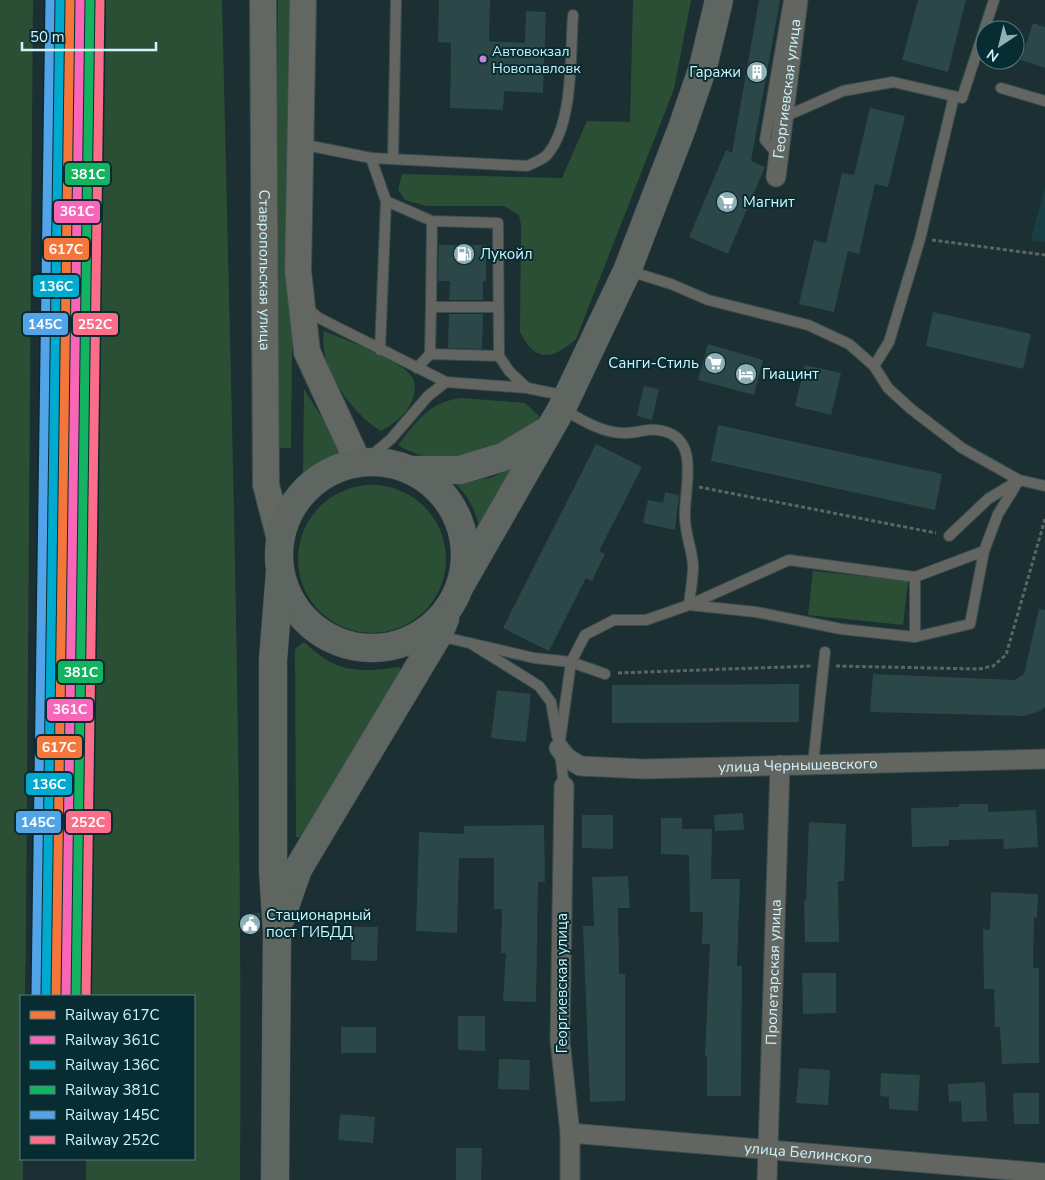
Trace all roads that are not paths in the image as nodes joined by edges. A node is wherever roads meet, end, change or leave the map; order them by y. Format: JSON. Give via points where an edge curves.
{"nodes":[{"id":1,"x":263,"y":0,"type":"edge"},
{"id":2,"x":303,"y":0,"type":"edge"},
{"id":3,"x":396,"y":0,"type":"edge"},
{"id":4,"x":718,"y":0,"type":"edge"},
{"id":5,"x":790,"y":0,"type":"edge"},
{"id":6,"x":798,"y":0,"type":"edge"},
{"id":7,"x":994,"y":0,"type":"edge"},
{"id":8,"x":572,"y":15,"type":"dead end"},
{"id":9,"x":1000,"y":88,"type":"dead end"},
{"id":10,"x":954,"y":96,"type":"junction"},
{"id":11,"x":1045,"y":100,"type":"edge"},
{"id":12,"x":784,"y":117,"type":"junction"},
{"id":13,"x":300,"y":144,"type":"junction"},
{"id":14,"x":779,"y":156,"type":"junction"},
{"id":15,"x":371,"y":158,"type":"junction"},
{"id":16,"x":393,"y":159,"type":"junction"},
{"id":17,"x":776,"y":177,"type":"dead end"},
{"id":18,"x":386,"y":201,"type":"junction"},
{"id":19,"x":432,"y":221,"type":"junction"},
{"id":20,"x":627,"y":271,"type":"junction"},
{"id":21,"x":302,"y":303,"type":"junction"},
{"id":22,"x":431,"y":307,"type":"junction"},
{"id":23,"x":498,"y":307,"type":"junction"},
{"id":24,"x":380,"y":350,"type":"junction"},
{"id":25,"x":430,"y":354,"type":"junction"},
{"id":26,"x":499,"y":356,"type":"junction"},
{"id":27,"x":874,"y":366,"type":"junction"},
{"id":28,"x":417,"y":368,"type":"junction"},
{"id":29,"x":446,"y":382,"type":"junction"},
{"id":30,"x":526,"y":388,"type":"junction"},
{"id":31,"x":560,"y":411,"type":"junction"},
{"id":32,"x":362,"y":462,"type":"junction"},
{"id":33,"x":412,"y":470,"type":"junction"},
{"id":34,"x":1019,"y":480,"type":"junction"},
{"id":35,"x":1045,"y":486,"type":"edge"},
{"id":36,"x":949,"y":536,"type":"road end"},
{"id":37,"x":280,"y":540,"type":"junction"},
{"id":38,"x":984,"y":551,"type":"junction"},
{"id":39,"x":280,"y":572,"type":"junction"},
{"id":40,"x":914,"y":577,"type":"junction"},
{"id":41,"x":455,"y":596,"type":"junction"},
{"id":42,"x":689,"y":605,"type":"junction"},
{"id":43,"x":438,"y":635,"type":"junction"},
{"id":44,"x":915,"y":637,"type":"junction"},
{"id":45,"x":470,"y":643,"type":"junction"},
{"id":46,"x":825,"y":652,"type":"dead end"},
{"id":47,"x":571,"y":662,"type":"junction"},
{"id":48,"x":605,"y":674,"type":"dead end"},
{"id":49,"x":559,"y":748,"type":"junction"},
{"id":50,"x":1045,"y":759,"type":"edge"},
{"id":51,"x":813,"y":764,"type":"junction"},
{"id":52,"x":780,"y":765,"type":"junction"},
{"id":53,"x":564,"y":786,"type":"joint"},
{"id":54,"x":277,"y":932,"type":"junction"},
{"id":55,"x":570,"y":1133,"type":"junction"},
{"id":56,"x":767,"y":1150,"type":"junction"},
{"id":57,"x":1045,"y":1173,"type":"edge"},
{"id":58,"x":275,"y":1180,"type":"edge"},
{"id":59,"x":570,"y":1180,"type":"edge"},
{"id":60,"x":767,"y":1180,"type":"edge"}],
"edges":[{"from":1,"to":37,"type":"main road","name":"Ставропольская улица","via":[[266,485]]},
{"from":2,"to":13,"type":"main road"},
{"from":3,"to":16,"type":"lane"},
{"from":4,"to":20,"type":"main road","via":[[703,67],[686,120]]},
{"from":5,"to":14,"type":"lane","via":[[765,140]]},
{"from":6,"to":12,"type":"street","name":"Георгиевская улица"},
{"from":7,"to":10,"type":"lane","via":[[962,98]]},
{"from":8,"to":16,"type":"lane","via":[[567,102],[557,140],[546,157],[527,166]]},
{"from":9,"to":11,"type":"lane"},
{"from":10,"to":12,"type":"lane","via":[[893,82],[843,91]]},
{"from":10,"to":27,"type":"lane","via":[[920,239],[889,342]]},
{"from":12,"to":14,"type":"street","name":"Георгиевская улица"},
{"from":13,"to":15,"type":"lane"},
{"from":13,"to":21,"type":"main road","via":[[298,271]]},
{"from":14,"to":17,"type":"street","name":"Георгиевская улица"},
{"from":15,"to":16,"type":"lane"},
{"from":15,"to":18,"type":"lane"},
{"from":18,"to":19,"type":"lane"},
{"from":18,"to":24,"type":"lane"},
{"from":19,"to":22,"type":"lane"},
{"from":19,"to":23,"type":"lane","via":[[498,223]]},
{"from":20,"to":27,"type":"lane","via":[[671,284],[708,300],[808,325],[849,344]]},
{"from":20,"to":31,"type":"main road"},
{"from":21,"to":24,"type":"lane","via":[[319,318]]},
{"from":21,"to":32,"type":"main road","via":[[307,352]]},
{"from":22,"to":23,"type":"lane"},
{"from":22,"to":25,"type":"lane"},
{"from":23,"to":26,"type":"lane"},
{"from":24,"to":28,"type":"lane"},
{"from":25,"to":26,"type":"lane"},
{"from":25,"to":28,"type":"lane"},
{"from":26,"to":30,"type":"lane","via":[[509,372]]},
{"from":27,"to":34,"type":"lane","via":[[888,388],[911,409],[962,448]]},
{"from":28,"to":29,"type":"lane"},
{"from":29,"to":30,"type":"lane"},
{"from":29,"to":32,"type":"lane","via":[[428,396],[391,439]]},
{"from":30,"to":31,"type":"lane"},
{"from":31,"to":33,"type":"main road","via":[[503,457],[460,470]]},
{"from":31,"to":41,"type":"main road"},
{"from":31,"to":42,"type":"lane","via":[[607,430],[626,433],[647,428],[666,431],[680,441],[687,456],[684,518],[693,566]]},
{"from":32,"to":33,"type":"main road","via":[[389,463]]},
{"from":32,"to":37,"type":"main road","via":[[336,468],[315,480],[298,497],[286,517]]},
{"from":33,"to":41,"type":"main road","via":[[435,485],[452,506],[462,531],[466,558]]},
{"from":34,"to":35,"type":"lane"},
{"from":34,"to":36,"type":"lane","via":[[988,499]]},
{"from":34,"to":38,"type":"lane","via":[[998,514]]},
{"from":37,"to":39,"type":"main road"},
{"from":38,"to":40,"type":"lane"},
{"from":38,"to":44,"type":"lane","via":[[970,624]]},
{"from":39,"to":41,"type":"main road","via":[[288,596],[302,616],[320,632],[342,643],[358,646],[390,646],[413,639],[434,625]]},
{"from":39,"to":54,"type":"main road","via":[[273,660],[273,870]]},
{"from":40,"to":42,"type":"lane","via":[[789,560]]},
{"from":40,"to":44,"type":"lane"},
{"from":41,"to":43,"type":"main road"},
{"from":42,"to":44,"type":"lane"},
{"from":42,"to":47,"type":"lane","via":[[646,620],[614,620],[585,635]]},
{"from":43,"to":45,"type":"lane"},
{"from":43,"to":54,"type":"main road","via":[[298,869]]},
{"from":45,"to":47,"type":"lane","via":[[534,658]]},
{"from":45,"to":49,"type":"lane","via":[[538,686],[551,702]]},
{"from":46,"to":51,"type":"lane"},
{"from":47,"to":48,"type":"lane"},
{"from":47,"to":49,"type":"lane"},
{"from":49,"to":52,"type":"street","name":"улица Чернышевского","via":[[580,766]]},
{"from":49,"to":53,"type":"lane"},
{"from":50,"to":51,"type":"street","name":"улица Чернышевского"},
{"from":51,"to":52,"type":"street","name":"улица Чернышевского"},
{"from":52,"to":56,"type":"street","name":"Пролетарская улица"},
{"from":53,"to":55,"type":"street","name":"Георгиевская улица","via":[[560,1041]]},
{"from":54,"to":58,"type":"main road"},
{"from":55,"to":56,"type":"street","name":"улица Белинского"},
{"from":55,"to":59,"type":"street","name":"Георгиевская улица"},
{"from":56,"to":57,"type":"street","name":"улица Белинского"},
{"from":56,"to":60,"type":"street","name":"Пролетарская улица"}]}
